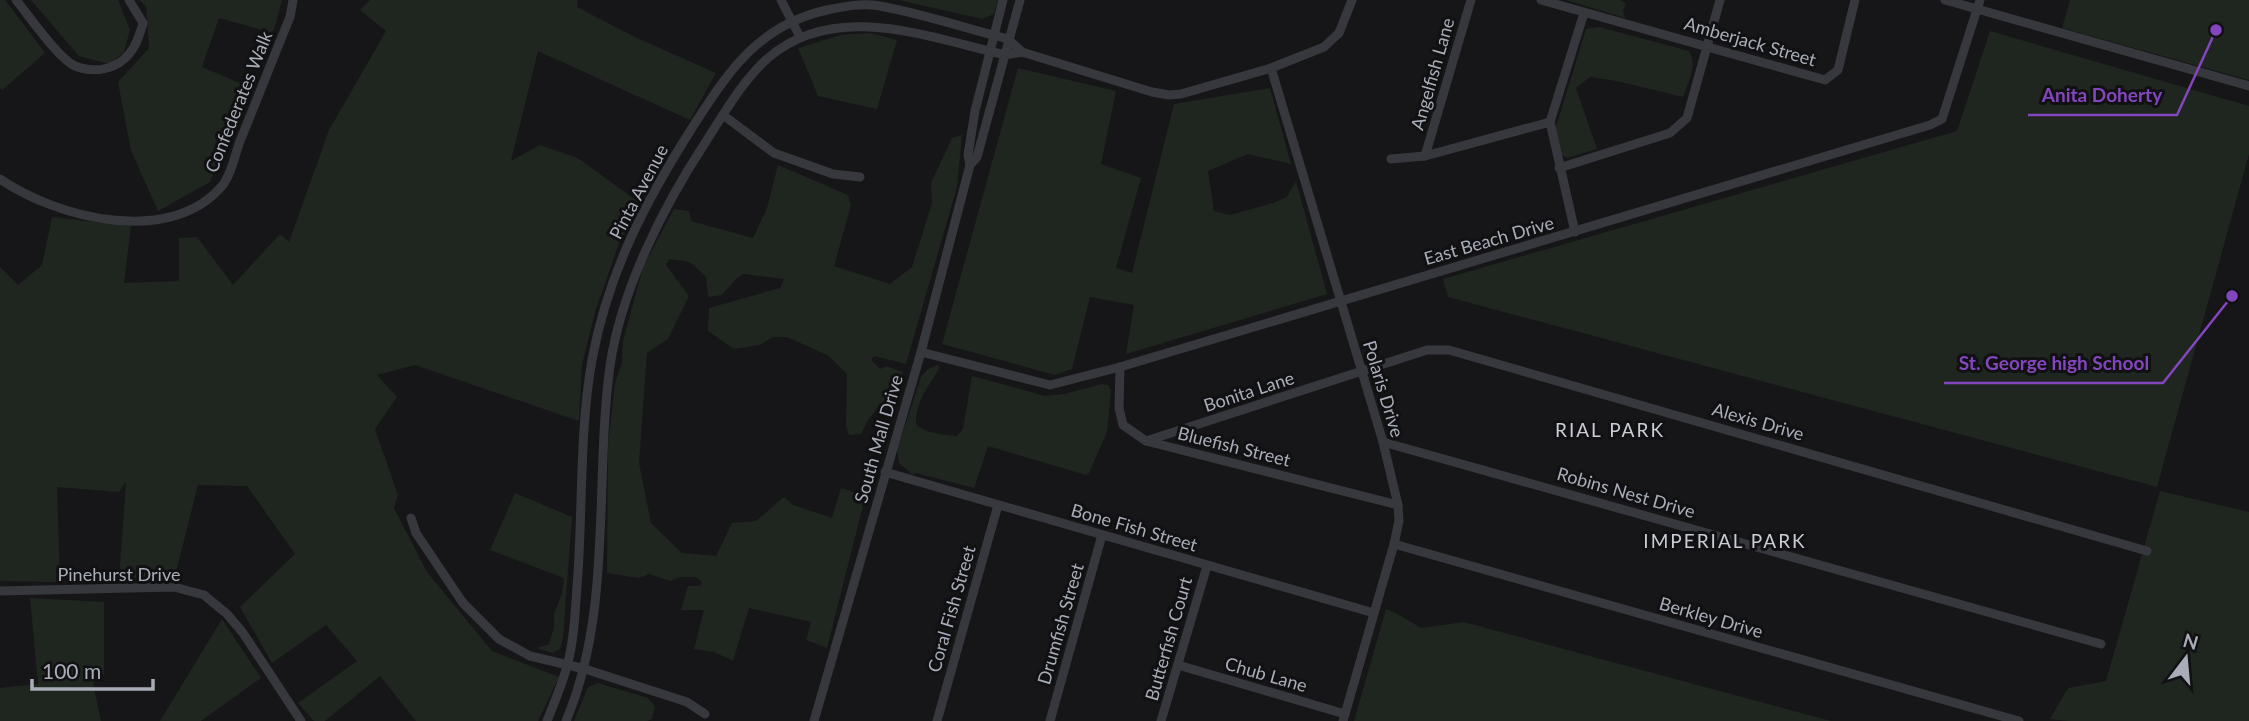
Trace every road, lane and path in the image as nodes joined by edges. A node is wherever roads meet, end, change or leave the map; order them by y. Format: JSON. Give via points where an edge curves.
{"nodes":[{"id":1,"x":16,"y":0,"type":"edge"},
{"id":2,"x":129,"y":0,"type":"edge"},
{"id":3,"x":293,"y":0,"type":"edge"},
{"id":4,"x":781,"y":0,"type":"edge"},
{"id":5,"x":1003,"y":0,"type":"edge"},
{"id":6,"x":1020,"y":0,"type":"edge"},
{"id":7,"x":1352,"y":0,"type":"edge"},
{"id":8,"x":1471,"y":0,"type":"edge"},
{"id":9,"x":1541,"y":0,"type":"edge"},
{"id":10,"x":1720,"y":0,"type":"edge"},
{"id":11,"x":1855,"y":0,"type":"edge"},
{"id":12,"x":1945,"y":0,"type":"edge"},
{"id":13,"x":1979,"y":5,"type":"edge"},
{"id":14,"x":1584,"y":13,"type":"junction"},
{"id":15,"x":792,"y":22,"type":"junction"},
{"id":16,"x":993,"y":35,"type":"junction"},
{"id":17,"x":800,"y":37,"type":"junction"},
{"id":18,"x":1009,"y":39,"type":"junction"},
{"id":19,"x":1707,"y":46,"type":"junction"},
{"id":20,"x":989,"y":51,"type":"junction"},
{"id":21,"x":1022,"y":52,"type":"junction"},
{"id":22,"x":1005,"y":55,"type":"junction"},
{"id":23,"x":1271,"y":68,"type":"junction"},
{"id":24,"x":2249,"y":86,"type":"edge"},
{"id":25,"x":723,"y":115,"type":"junction"},
{"id":26,"x":1550,"y":122,"type":"junction"},
{"id":27,"x":1425,"y":156,"type":"junction"},
{"id":28,"x":1391,"y":159,"type":"dead end"},
{"id":29,"x":970,"y":165,"type":"junction"},
{"id":30,"x":1559,"y":168,"type":"junction"},
{"id":31,"x":860,"y":177,"type":"dead end"},
{"id":32,"x":0,"y":179,"type":"edge"},
{"id":33,"x":1575,"y":232,"type":"junction"},
{"id":34,"x":1341,"y":300,"type":"junction"},
{"id":35,"x":921,"y":352,"type":"junction"},
{"id":36,"x":592,"y":361,"type":"junction"},
{"id":37,"x":611,"y":363,"type":"junction"},
{"id":38,"x":1120,"y":367,"type":"junction"},
{"id":39,"x":1361,"y":373,"type":"junction"},
{"id":40,"x":1146,"y":441,"type":"junction"},
{"id":41,"x":1383,"y":442,"type":"junction"},
{"id":42,"x":885,"y":472,"type":"junction"},
{"id":43,"x":998,"y":505,"type":"junction"},
{"id":44,"x":1398,"y":505,"type":"junction"},
{"id":45,"x":411,"y":518,"type":"dead end"},
{"id":46,"x":1102,"y":535,"type":"junction"},
{"id":47,"x":1394,"y":544,"type":"junction"},
{"id":48,"x":2147,"y":551,"type":"dead end"},
{"id":49,"x":1207,"y":566,"type":"junction"},
{"id":50,"x":0,"y":591,"type":"edge"},
{"id":51,"x":1374,"y":612,"type":"junction"},
{"id":52,"x":2101,"y":644,"type":"dead end"},
{"id":53,"x":568,"y":664,"type":"junction"},
{"id":54,"x":1178,"y":665,"type":"junction"},
{"id":55,"x":585,"y":669,"type":"junction"},
{"id":56,"x":705,"y":714,"type":"dead end"},
{"id":57,"x":1344,"y":718,"type":"edge"},
{"id":58,"x":301,"y":721,"type":"edge"},
{"id":59,"x":547,"y":721,"type":"edge"},
{"id":60,"x":566,"y":721,"type":"edge"},
{"id":61,"x":814,"y":721,"type":"edge"},
{"id":62,"x":937,"y":721,"type":"edge"},
{"id":63,"x":1049,"y":721,"type":"edge"},
{"id":64,"x":1161,"y":721,"type":"edge"},
{"id":65,"x":2019,"y":721,"type":"edge"}],
"edges":[{"from":1,"to":2,"type":"street","via":[[75,66],[102,71],[137,46],[143,23]]},
{"from":3,"to":32,"type":"street","name":"Confederates Walk","via":[[223,185],[198,206],[168,219],[122,222],[51,207]]},
{"from":4,"to":15,"type":"street"},
{"from":5,"to":16,"type":"street","name":"South Mall Drive"},
{"from":6,"to":18,"type":"street","name":"South Mall Drive"},
{"from":7,"to":23,"type":"street","via":[[1339,33],[1324,47]]},
{"from":8,"to":27,"type":"street","name":"Angelfish Lane"},
{"from":9,"to":14,"type":"street","name":"Amberjack Street"},
{"from":10,"to":19,"type":"street"},
{"from":11,"to":19,"type":"street","name":"Amberjack Street","via":[[1838,70],[1825,80]]},
{"from":12,"to":13,"type":"street"},
{"from":13,"to":24,"type":"street"},
{"from":13,"to":33,"type":"street","name":"East Beach Drive","via":[[1942,119]]},
{"from":14,"to":19,"type":"street","name":"Amberjack Street"},
{"from":14,"to":26,"type":"street"},
{"from":15,"to":16,"type":"street","name":"Pinta Avenue","via":[[817,12],[880,6]]},
{"from":15,"to":17,"type":"street"},
{"from":15,"to":36,"type":"street","name":"Pinta Avenue","via":[[765,37],[742,58],[675,156],[632,233],[607,299]]},
{"from":16,"to":18,"type":"street","name":"Pinta Avenue"},
{"from":16,"to":20,"type":"street","name":"South Mall Drive"},
{"from":17,"to":20,"type":"street","name":"Pinta Avenue","via":[[843,26],[877,25]]},
{"from":17,"to":25,"type":"street","name":"Pinta Avenue","via":[[766,59]]},
{"from":18,"to":21,"type":"street"},
{"from":18,"to":22,"type":"street","name":"South Mall Drive"},
{"from":19,"to":30,"type":"street","via":[[1687,117],[1670,133]]},
{"from":20,"to":22,"type":"street","name":"Pinta Avenue"},
{"from":20,"to":29,"type":"street","name":"South Mall Drive","via":[[968,155]]},
{"from":21,"to":22,"type":"street"},
{"from":21,"to":23,"type":"street","via":[[1169,95]]},
{"from":22,"to":29,"type":"street","name":"South Mall Drive","via":[[977,158]]},
{"from":23,"to":34,"type":"street","name":"Polaris Drive"},
{"from":25,"to":31,"type":"street","via":[[774,153],[833,174]]},
{"from":25,"to":37,"type":"street","name":"Pinta Avenue","via":[[650,239],[626,303]]},
{"from":26,"to":27,"type":"street","name":"Angelfish Lane"},
{"from":26,"to":30,"type":"street"},
{"from":27,"to":28,"type":"street","name":"Angelfish Lane"},
{"from":29,"to":35,"type":"street","name":"South Mall Drive"},
{"from":30,"to":33,"type":"street"},
{"from":33,"to":34,"type":"street","name":"East Beach Drive"},
{"from":34,"to":38,"type":"street","name":"East Beach Drive"},
{"from":34,"to":39,"type":"street","name":"Polaris Drive"},
{"from":35,"to":38,"type":"street","name":"East Beach Drive","via":[[1050,385]]},
{"from":35,"to":42,"type":"street","name":"South Mall Drive"},
{"from":36,"to":37,"type":"street"},
{"from":36,"to":53,"type":"street","name":"Pinta Avenue"},
{"from":37,"to":55,"type":"street","name":"Pinta Avenue"},
{"from":38,"to":40,"type":"street","name":"Bluefish Street","via":[[1123,425]]},
{"from":39,"to":40,"type":"street","name":"Bonita Lane"},
{"from":39,"to":41,"type":"street","name":"Polaris Drive"},
{"from":39,"to":48,"type":"street","name":"Alexis Drive","via":[[1427,350],[1458,352]]},
{"from":40,"to":44,"type":"street","name":"Bluefish Street"},
{"from":41,"to":44,"type":"street","name":"Polaris Drive"},
{"from":41,"to":52,"type":"street","name":"Robins Nest Drive"},
{"from":42,"to":43,"type":"street","name":"Bone Fish Street"},
{"from":42,"to":61,"type":"street","name":"South Mall Drive"},
{"from":43,"to":46,"type":"street","name":"Bone Fish Street"},
{"from":43,"to":62,"type":"street","name":"Coral Fish Street"},
{"from":44,"to":47,"type":"street","name":"Polaris Drive"},
{"from":45,"to":53,"type":"street","via":[[436,567],[499,639],[530,656]]},
{"from":46,"to":49,"type":"street","name":"Bone Fish Street"},
{"from":46,"to":63,"type":"street","name":"Drumfish Street"},
{"from":47,"to":51,"type":"street","name":"Polaris Drive"},
{"from":47,"to":65,"type":"street","name":"Berkley Drive"},
{"from":49,"to":51,"type":"street","name":"Bone Fish Street"},
{"from":49,"to":54,"type":"street","name":"Butterfish Court"},
{"from":50,"to":58,"type":"street","name":"Pinehurst Drive","via":[[174,587],[204,595],[243,633]]},
{"from":51,"to":57,"type":"street","name":"Polaris Drive"},
{"from":53,"to":55,"type":"street"},
{"from":53,"to":59,"type":"street","name":"Pinta Avenue"},
{"from":54,"to":57,"type":"street","name":"Chub Lane"},
{"from":54,"to":64,"type":"street","name":"Butterfish Court"},
{"from":55,"to":56,"type":"street","via":[[687,702]]},
{"from":55,"to":60,"type":"street","name":"Pinta Avenue"}]}
